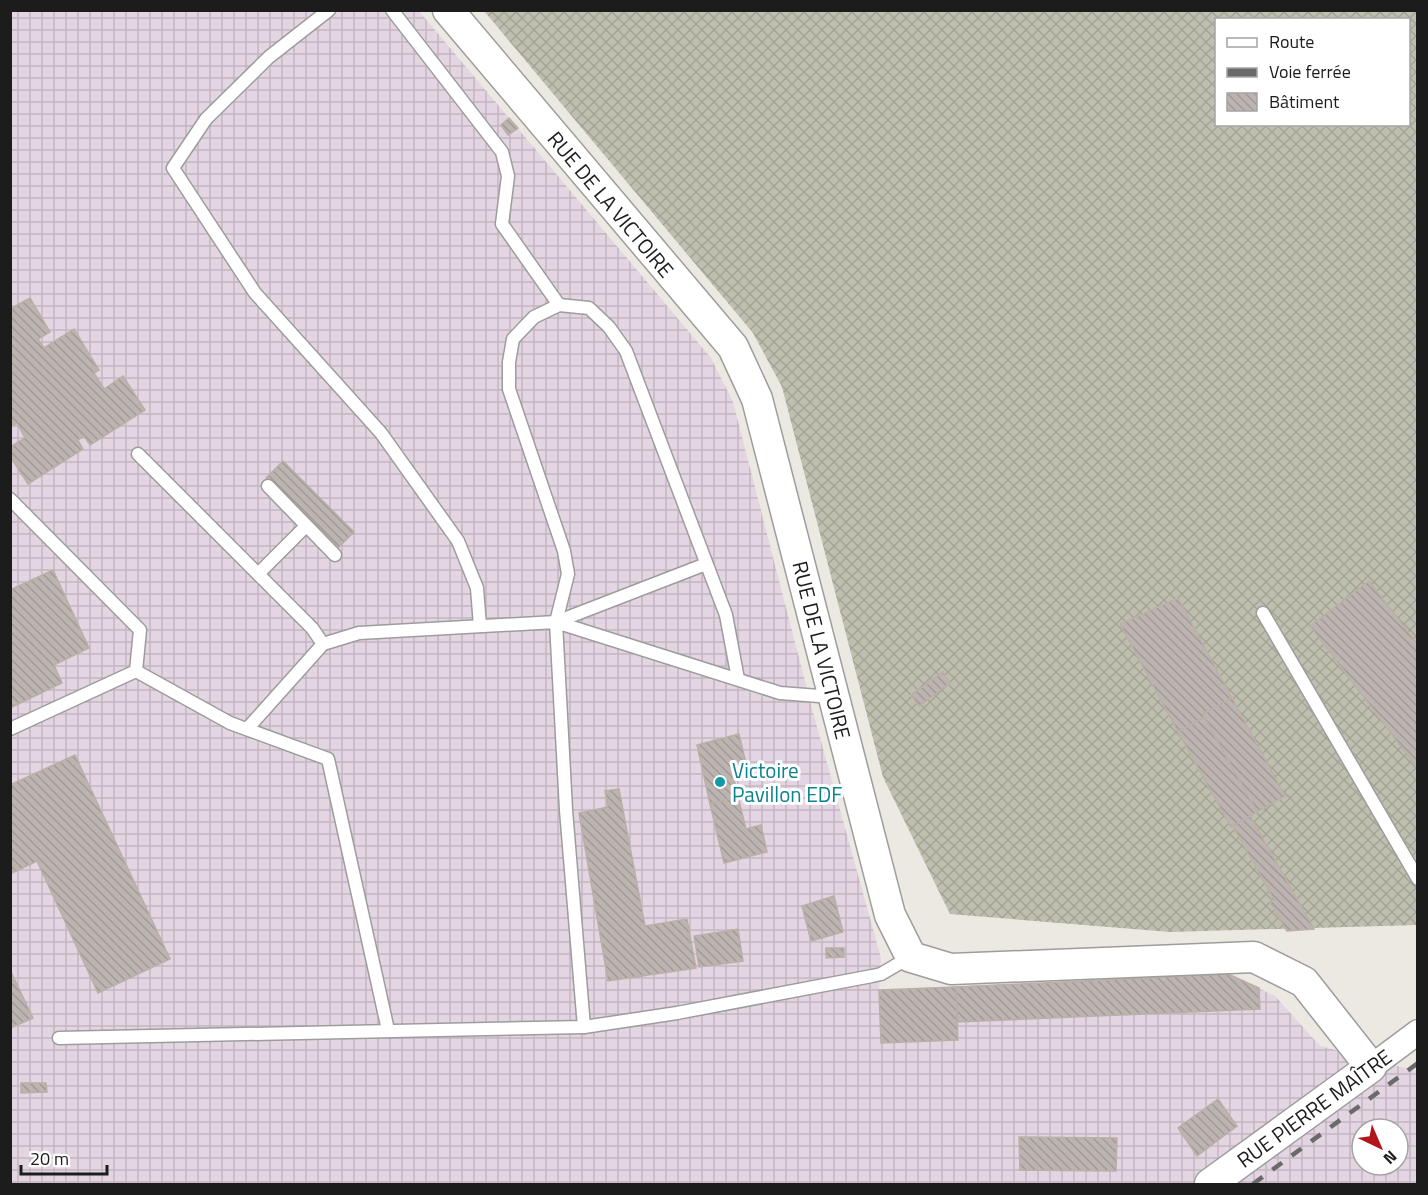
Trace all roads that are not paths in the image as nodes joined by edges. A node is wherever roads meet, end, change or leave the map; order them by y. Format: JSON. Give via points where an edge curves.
{"nodes":[{"id":1,"x":328,"y":10,"type":"edge"},
{"id":2,"x":392,"y":10,"type":"edge"},
{"id":3,"x":448,"y":10,"type":"edge"},
{"id":4,"x":559,"y":305,"type":"junction"},
{"id":5,"x":138,"y":454,"type":"dead end"},
{"id":6,"x":267,"y":486,"type":"dead end"},
{"id":7,"x":10,"y":499,"type":"edge"},
{"id":8,"x":306,"y":526,"type":"junction"},
{"id":9,"x":335,"y":555,"type":"dead end"},
{"id":10,"x":706,"y":564,"type":"junction"},
{"id":11,"x":258,"y":574,"type":"junction"},
{"id":12,"x":1263,"y":613,"type":"dead end"},
{"id":13,"x":556,"y":622,"type":"junction"},
{"id":14,"x":480,"y":626,"type":"junction"},
{"id":15,"x":323,"y":644,"type":"junction"},
{"id":16,"x":136,"y":671,"type":"junction"},
{"id":17,"x":738,"y":679,"type":"junction"},
{"id":18,"x":834,"y":697,"type":"junction"},
{"id":19,"x":10,"y":729,"type":"edge"},
{"id":20,"x":247,"y":729,"type":"junction"},
{"id":21,"x":1418,"y":879,"type":"edge"},
{"id":22,"x":911,"y":957,"type":"junction"},
{"id":23,"x":584,"y":1027,"type":"junction"},
{"id":24,"x":388,"y":1030,"type":"junction"},
{"id":25,"x":1418,"y":1032,"type":"edge"},
{"id":26,"x":58,"y":1038,"type":"dead end"},
{"id":27,"x":1371,"y":1066,"type":"junction"},
{"id":28,"x":1210,"y":1185,"type":"edge"}],
"edges":[{"from":1,"to":14,"type":"lane","via":[[269,57],[206,119],[173,168],[255,293],[381,433],[458,541],[477,588]]},
{"from":2,"to":4,"type":"lane","via":[[502,152],[508,176],[502,224]]},
{"from":3,"to":18,"type":"street","name":"RUE DE LA VICTOIRE","via":[[733,347],[757,399]]},
{"from":4,"to":10,"type":"lane","via":[[589,308],[626,351]]},
{"from":4,"to":13,"type":"lane","via":[[534,317],[513,339],[509,362],[509,389],[564,551],[568,574]]},
{"from":5,"to":11,"type":"lane"},
{"from":6,"to":8,"type":"lane"},
{"from":7,"to":16,"type":"lane","via":[[140,630]]},
{"from":8,"to":9,"type":"lane"},
{"from":8,"to":11,"type":"lane"},
{"from":10,"to":13,"type":"lane"},
{"from":10,"to":17,"type":"lane","via":[[726,615]]},
{"from":11,"to":15,"type":"lane"},
{"from":12,"to":21,"type":"lane"},
{"from":13,"to":14,"type":"lane"},
{"from":13,"to":17,"type":"lane"},
{"from":13,"to":23,"type":"lane"},
{"from":14,"to":15,"type":"lane","via":[[359,633]]},
{"from":15,"to":20,"type":"lane"},
{"from":16,"to":19,"type":"lane"},
{"from":16,"to":20,"type":"lane"},
{"from":17,"to":18,"type":"lane","via":[[780,693]]},
{"from":18,"to":22,"type":"street","name":"RUE DE LA VICTOIRE","via":[[890,915]]},
{"from":20,"to":24,"type":"lane","via":[[328,759]]},
{"from":22,"to":23,"type":"lane","via":[[872,976]]},
{"from":22,"to":27,"type":"street","via":[[951,969],[1254,957],[1304,982]]},
{"from":23,"to":24,"type":"lane"},
{"from":24,"to":26,"type":"lane"},
{"from":25,"to":27,"type":"street","name":"RUE PIERRE MAÎTRE"},
{"from":27,"to":28,"type":"street","name":"RUE PIERRE MAÎTRE"}]}
